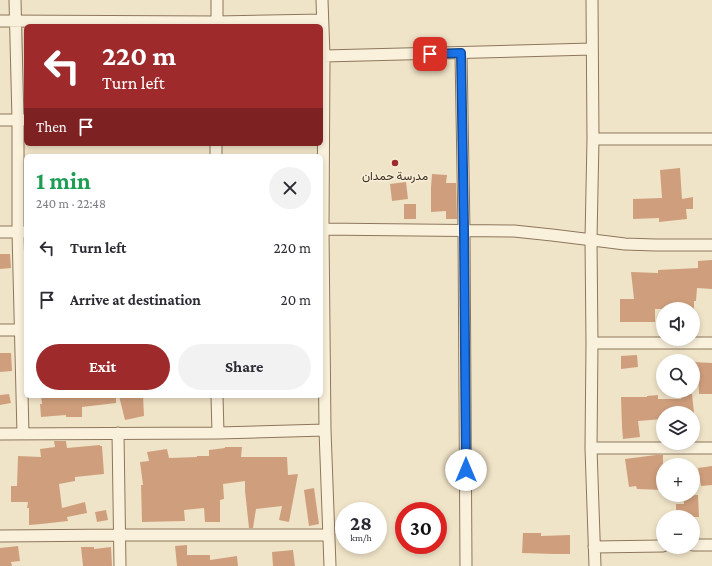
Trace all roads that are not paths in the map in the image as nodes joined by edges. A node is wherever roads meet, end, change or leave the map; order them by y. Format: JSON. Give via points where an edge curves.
{"nodes":[{"id":1,"x":15,"y":0,"type":"edge"},
{"id":2,"x":216,"y":0,"type":"edge"},
{"id":3,"x":322,"y":0,"type":"edge"},
{"id":4,"x":592,"y":0,"type":"edge"},
{"id":5,"x":15,"y":20,"type":"junction"},
{"id":6,"x":322,"y":20,"type":"junction"},
{"id":7,"x":0,"y":21,"type":"edge"},
{"id":8,"x":217,"y":24,"type":"edge"},
{"id":9,"x":322,"y":24,"type":"edge"},
{"id":10,"x":323,"y":38,"type":"edge"},
{"id":11,"x":592,"y":49,"type":"junction"},
{"id":12,"x":461,"y":53,"type":"junction"},
{"id":13,"x":324,"y":56,"type":"junction"},
{"id":14,"x":0,"y":120,"type":"edge"},
{"id":15,"x":22,"y":120,"type":"edge"},
{"id":16,"x":593,"y":139,"type":"junction"},
{"id":17,"x":712,"y":139,"type":"edge"},
{"id":18,"x":323,"y":142,"type":"edge"},
{"id":19,"x":323,"y":229,"type":"edge"},
{"id":20,"x":464,"y":230,"type":"junction"},
{"id":21,"x":0,"y":232,"type":"edge"},
{"id":22,"x":22,"y":232,"type":"edge"},
{"id":23,"x":591,"y":239,"type":"junction"},
{"id":24,"x":712,"y":245,"type":"edge"},
{"id":25,"x":323,"y":279,"type":"edge"},
{"id":26,"x":0,"y":330,"type":"edge"},
{"id":27,"x":23,"y":330,"type":"edge"},
{"id":28,"x":592,"y":343,"type":"junction"},
{"id":29,"x":712,"y":343,"type":"edge"},
{"id":30,"x":217,"y":398,"type":"edge"},
{"id":31,"x":326,"y":430,"type":"junction"},
{"id":32,"x":118,"y":433,"type":"junction"},
{"id":33,"x":218,"y":433,"type":"junction"},
{"id":34,"x":0,"y":434,"type":"edge"},
{"id":35,"x":23,"y":434,"type":"junction"},
{"id":36,"x":591,"y":448,"type":"junction"},
{"id":37,"x":712,"y":448,"type":"edge"},
{"id":38,"x":120,"y":535,"type":"junction"},
{"id":39,"x":329,"y":535,"type":"junction"},
{"id":40,"x":0,"y":536,"type":"edge"},
{"id":41,"x":712,"y":545,"type":"edge"},
{"id":42,"x":656,"y":546,"type":"edge"},
{"id":43,"x":700,"y":546,"type":"edge"},
{"id":44,"x":594,"y":547,"type":"junction"},
{"id":45,"x":120,"y":566,"type":"edge"},
{"id":46,"x":330,"y":566,"type":"edge"},
{"id":47,"x":466,"y":566,"type":"edge"},
{"id":48,"x":595,"y":566,"type":"edge"}],
"edges":[{"from":1,"to":5,"type":"street"},
{"from":2,"to":8,"type":"street"},
{"from":3,"to":6,"type":"street"},
{"from":4,"to":11,"type":"street"},
{"from":5,"to":7,"type":"street"},
{"from":5,"to":8,"type":"street"},
{"from":5,"to":15,"type":"street"},
{"from":6,"to":8,"type":"street"},
{"from":6,"to":9,"type":"street"},
{"from":10,"to":13,"type":"street"},
{"from":11,"to":12,"type":"street"},
{"from":11,"to":16,"type":"street"},
{"from":12,"to":13,"type":"street"},
{"from":12,"to":20,"type":"street"},
{"from":13,"to":18,"type":"street"},
{"from":14,"to":15,"type":"street"},
{"from":15,"to":22,"type":"street"},
{"from":16,"to":17,"type":"street"},
{"from":16,"to":23,"type":"street"},
{"from":19,"to":20,"type":"street"},
{"from":20,"to":23,"type":"street","via":[[514,231]]},
{"from":20,"to":47,"type":"street"},
{"from":21,"to":22,"type":"street"},
{"from":22,"to":27,"type":"street"},
{"from":23,"to":24,"type":"street","via":[[625,244]]},
{"from":23,"to":28,"type":"street"},
{"from":25,"to":31,"type":"street"},
{"from":26,"to":27,"type":"street"},
{"from":27,"to":35,"type":"street"},
{"from":28,"to":29,"type":"street"},
{"from":28,"to":36,"type":"street"},
{"from":30,"to":33,"type":"street"},
{"from":31,"to":33,"type":"street"},
{"from":31,"to":39,"type":"street"},
{"from":32,"to":33,"type":"street"},
{"from":32,"to":35,"type":"street"},
{"from":32,"to":38,"type":"street"},
{"from":34,"to":35,"type":"street"},
{"from":36,"to":37,"type":"street"},
{"from":36,"to":44,"type":"street"},
{"from":38,"to":39,"type":"street"},
{"from":38,"to":40,"type":"street"},
{"from":38,"to":45,"type":"street"},
{"from":39,"to":46,"type":"street"},
{"from":41,"to":43,"type":"street"},
{"from":42,"to":44,"type":"street"},
{"from":44,"to":48,"type":"street"}]}
